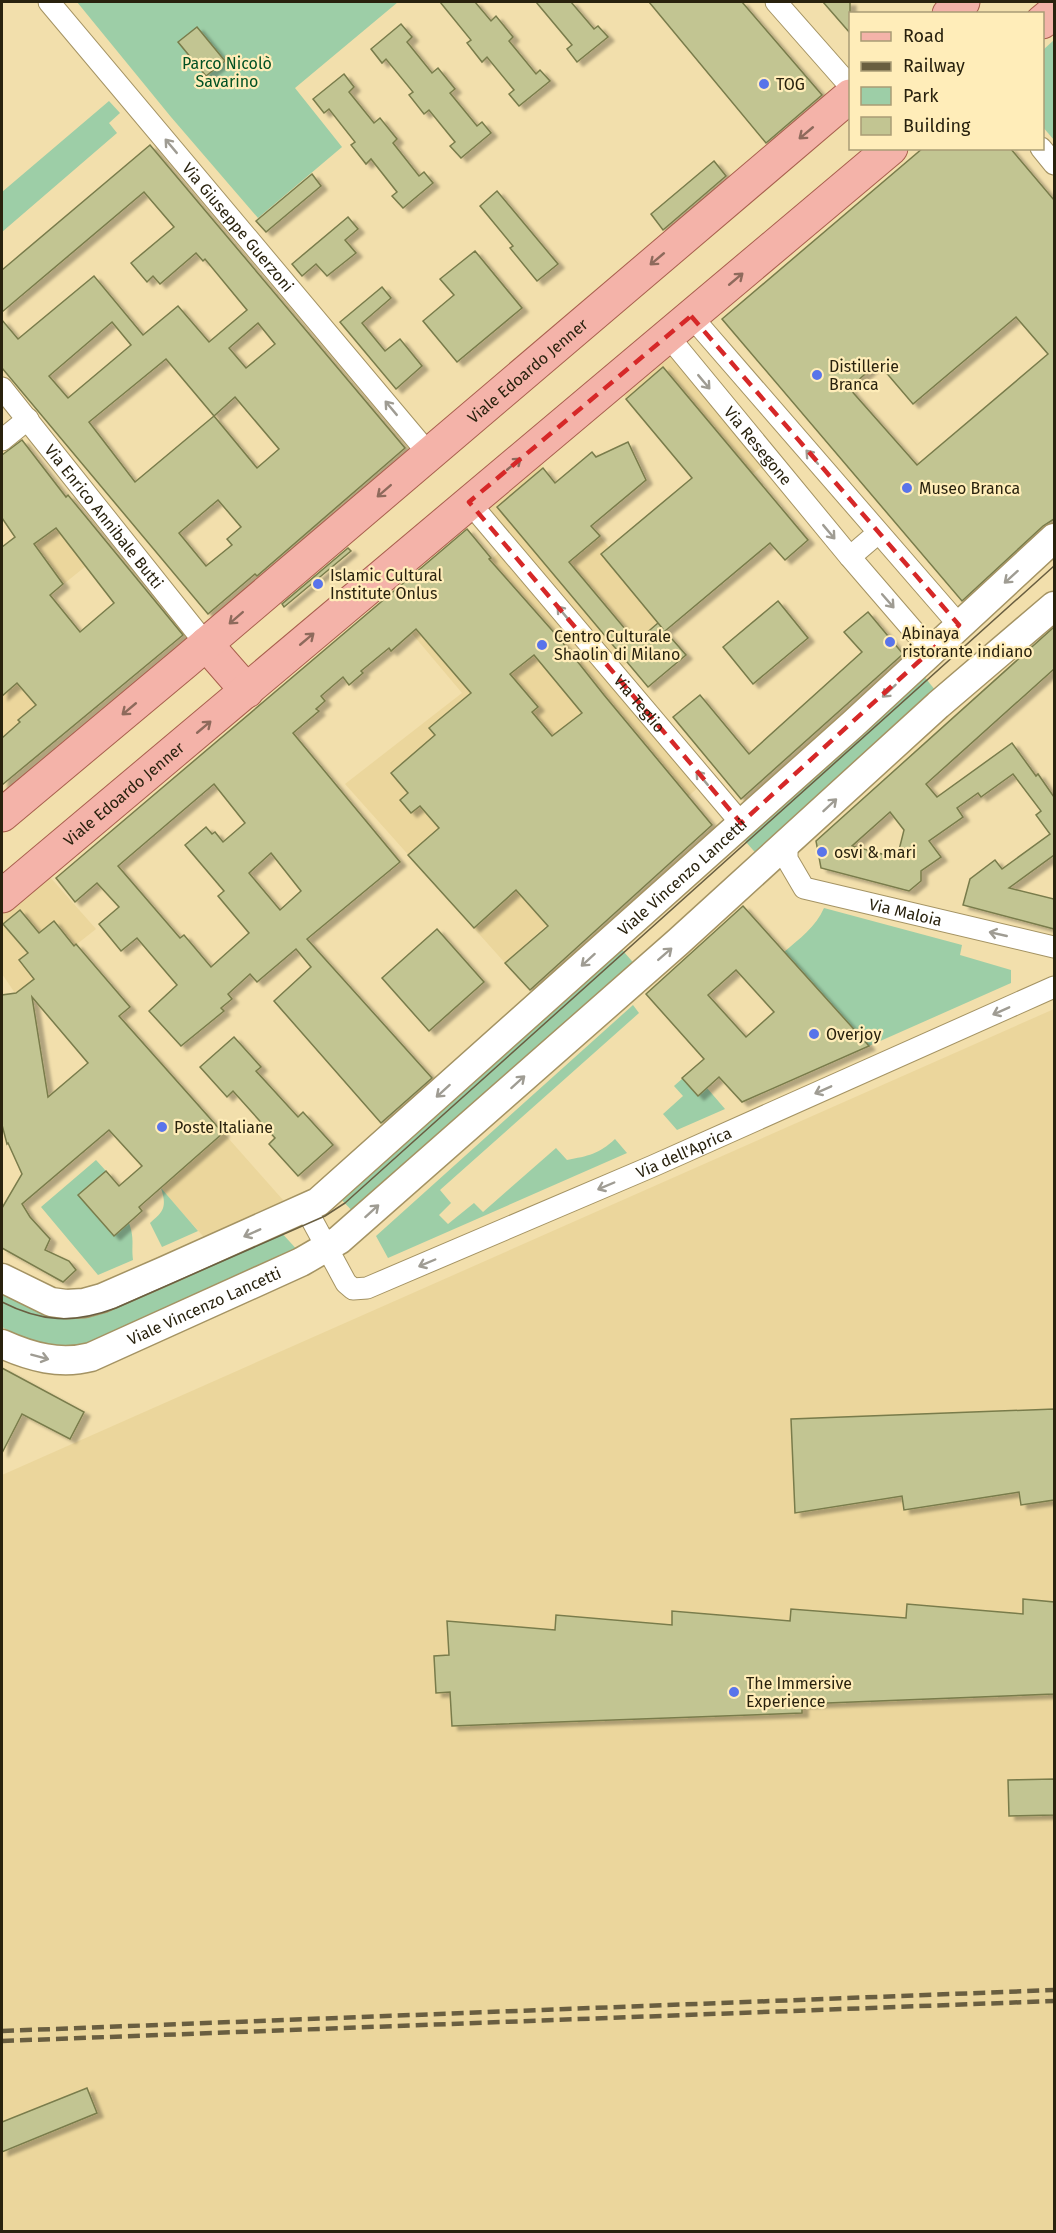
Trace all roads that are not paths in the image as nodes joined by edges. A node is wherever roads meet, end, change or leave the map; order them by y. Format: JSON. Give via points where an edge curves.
{"nodes":[{"id":1,"x":49,"y":2,"type":"edge"},
{"id":2,"x":776,"y":2,"type":"edge"},
{"id":3,"x":963,"y":2,"type":"edge"},
{"id":4,"x":951,"y":12,"type":"edge"},
{"id":5,"x":849,"y":85,"type":"edge"},
{"id":6,"x":849,"y":97,"type":"edge"},
{"id":7,"x":889,"y":150,"type":"edge"},
{"id":8,"x":1043,"y":150,"type":"edge"},
{"id":9,"x":1054,"y":164,"type":"edge"},
{"id":10,"x":679,"y":326,"type":"junction"},
{"id":11,"x":2,"y":388,"type":"edge"},
{"id":12,"x":28,"y":419,"type":"junction"},
{"id":13,"x":2,"y":440,"type":"edge"},
{"id":14,"x":428,"y":453,"type":"junction"},
{"id":15,"x":469,"y":502,"type":"junction"},
{"id":16,"x":878,"y":533,"type":"junction"},
{"id":17,"x":1054,"y":538,"type":"edge"},
{"id":18,"x":850,"y":557,"type":"junction"},
{"id":19,"x":1054,"y":606,"type":"edge"},
{"id":20,"x":959,"y":625,"type":"junction"},
{"id":21,"x":206,"y":644,"type":"junction"},
{"id":22,"x":931,"y":651,"type":"junction"},
{"id":23,"x":247,"y":691,"type":"junction"},
{"id":24,"x":2,"y":815,"type":"edge"},
{"id":25,"x":741,"y":823,"type":"junction"},
{"id":26,"x":787,"y":844,"type":"junction"},
{"id":27,"x":2,"y":896,"type":"edge"},
{"id":28,"x":1054,"y":947,"type":"edge"},
{"id":29,"x":1054,"y":987,"type":"edge"},
{"id":30,"x":306,"y":1209,"type":"junction"},
{"id":31,"x":327,"y":1249,"type":"junction"},
{"id":32,"x":2,"y":1278,"type":"edge"},
{"id":33,"x":2,"y":1344,"type":"edge"}],
"edges":[{"from":14,"to":1,"type":"street","name":"Via Giuseppe Guerzoni","one_way":true},
{"from":2,"to":5,"type":"street"},
{"from":3,"to":4,"type":"main road"},
{"from":6,"to":14,"type":"main road","name":"Viale Edoardo Jenner","one_way":true},
{"from":10,"to":7,"type":"main road","name":"Viale Edoardo Jenner","one_way":true},
{"from":8,"to":9,"type":"street"},
{"from":15,"to":10,"type":"main road","name":"Viale Edoardo Jenner","one_way":true},
{"from":16,"to":10,"type":"street","name":"Via Resegone","one_way":true},
{"from":10,"to":18,"type":"street","name":"Via Resegone","one_way":true},
{"from":11,"to":12,"type":"street","name":"Via Enrico Annibale Butti"},
{"from":12,"to":13,"type":"street"},
{"from":12,"to":21,"type":"street","name":"Via Enrico Annibale Butti"},
{"from":14,"to":21,"type":"main road","name":"Viale Edoardo Jenner","one_way":true},
{"from":23,"to":15,"type":"main road","name":"Viale Edoardo Jenner","one_way":true},
{"from":25,"to":15,"type":"street","name":"Via Teglio","one_way":true},
{"from":16,"to":18,"type":"street"},
{"from":16,"to":20,"type":"street","name":"Via Resegone"},
{"from":17,"to":20,"type":"main road","name":"Viale Vincenzo Lancetti","one_way":true},
{"from":18,"to":22,"type":"street","name":"Via Resegone","one_way":true},
{"from":26,"to":19,"type":"main road","name":"Viale Vincenzo Lancetti","one_way":true,"via":[[938,705]]},
{"from":20,"to":22,"type":"main road","name":"Viale Vincenzo Lancetti"},
{"from":21,"to":23,"type":"main road"},
{"from":21,"to":24,"type":"main road","name":"Viale Edoardo Jenner","one_way":true},
{"from":22,"to":25,"type":"main road","name":"Viale Vincenzo Lancetti","one_way":true},
{"from":27,"to":23,"type":"main road","name":"Viale Edoardo Jenner","one_way":true},
{"from":25,"to":30,"type":"main road","name":"Viale Vincenzo Lancetti","one_way":true,"via":[[323,1198]]},
{"from":28,"to":26,"type":"street","name":"Via Maloia","one_way":true,"via":[[804,888],[788,859]]},
{"from":31,"to":26,"type":"main road","name":"Viale Vincenzo Lancetti","one_way":true},
{"from":29,"to":31,"type":"street","name":"Via dell'Aprica","one_way":true,"via":[[642,1171],[367,1288],[353,1289],[346,1283]]},
{"from":30,"to":31,"type":"street"},
{"from":30,"to":32,"type":"main road","name":"Viale Vincenzo Lancetti","one_way":true,"via":[[102,1298],[78,1304],[56,1303]]},
{"from":33,"to":31,"type":"main road","name":"Viale Vincenzo Lancetti","one_way":true,"via":[[47,1359],[80,1360]]}]}
